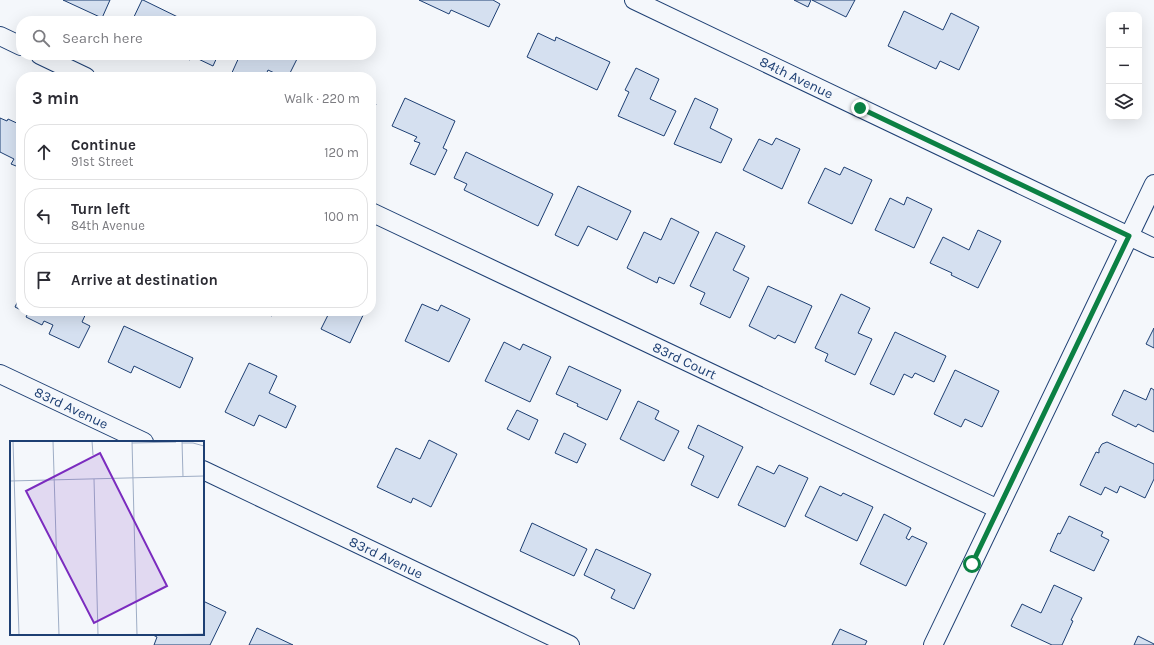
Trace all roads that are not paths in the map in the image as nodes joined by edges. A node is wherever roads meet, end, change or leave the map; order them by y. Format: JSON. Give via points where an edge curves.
{"nodes":[{"id":1,"x":634,"y":0,"type":"edge"},
{"id":2,"x":0,"y":36,"type":"edge"},
{"id":3,"x":16,"y":44,"type":"edge"},
{"id":4,"x":50,"y":60,"type":"edge"},
{"id":5,"x":76,"y":72,"type":"edge"},
{"id":6,"x":1154,"y":184,"type":"edge"},
{"id":7,"x":376,"y":214,"type":"edge"},
{"id":8,"x":1129,"y":236,"type":"junction"},
{"id":9,"x":1154,"y":248,"type":"edge"},
{"id":10,"x":0,"y":374,"type":"edge"},
{"id":11,"x":142,"y":441,"type":"edge"},
{"id":12,"x":204,"y":470,"type":"edge"},
{"id":13,"x":998,"y":509,"type":"junction"},
{"id":14,"x":570,"y":645,"type":"edge"},
{"id":15,"x":933,"y":645,"type":"edge"}],
"edges":[{"from":1,"to":8,"type":"street","name":"84th Avenue"},
{"from":2,"to":3,"type":"street"},
{"from":4,"to":5,"type":"street"},
{"from":6,"to":8,"type":"street"},
{"from":7,"to":13,"type":"street","name":"83rd Court"},
{"from":8,"to":9,"type":"street","name":"84th Avenue"},
{"from":8,"to":13,"type":"street"},
{"from":10,"to":11,"type":"street","name":"83rd Avenue"},
{"from":12,"to":14,"type":"street","name":"83rd Avenue"},
{"from":13,"to":15,"type":"street"}]}
